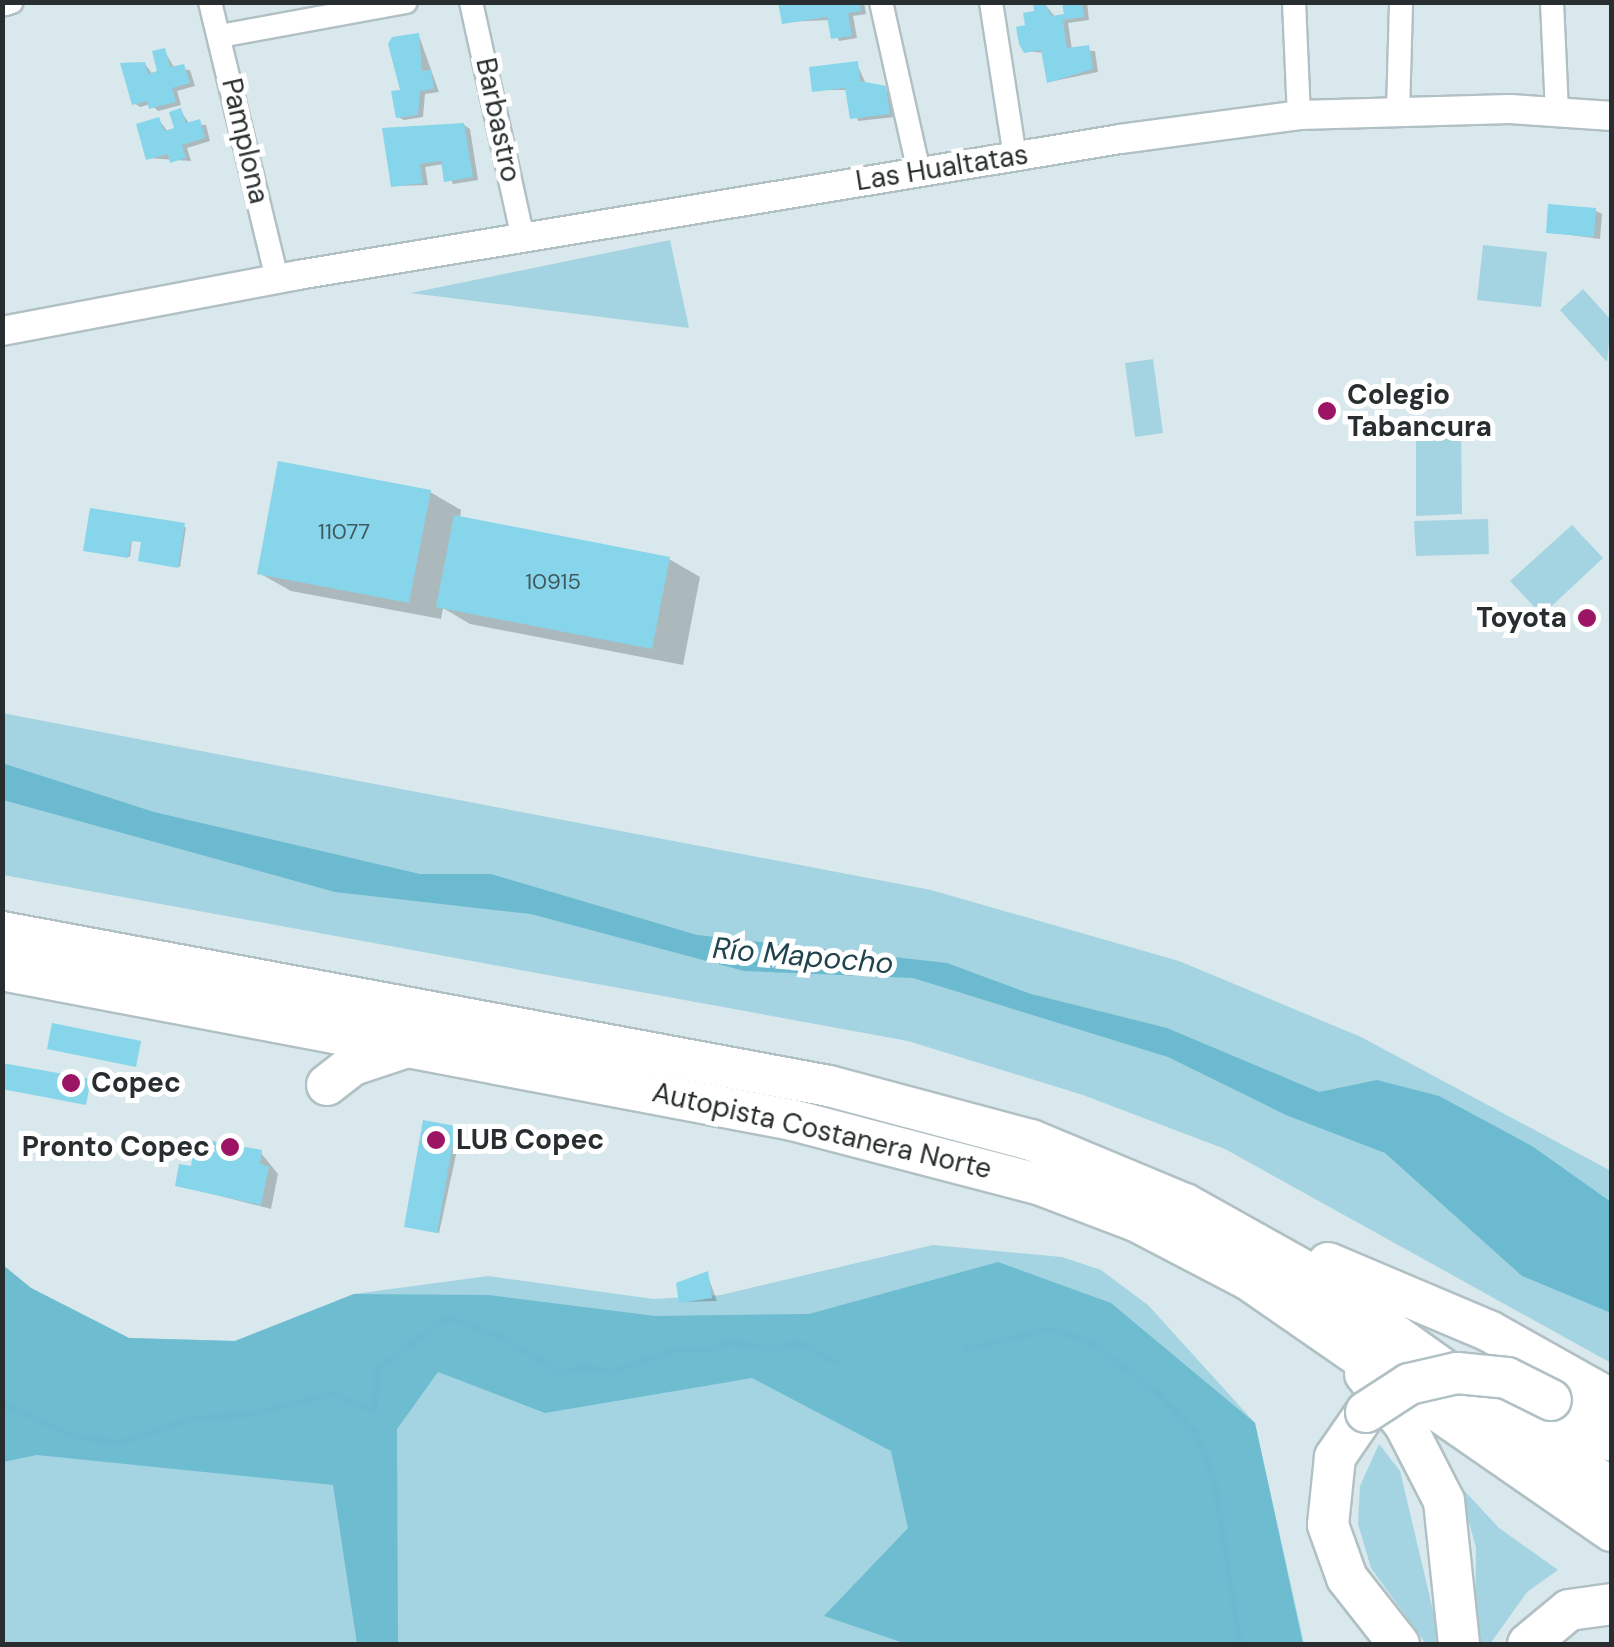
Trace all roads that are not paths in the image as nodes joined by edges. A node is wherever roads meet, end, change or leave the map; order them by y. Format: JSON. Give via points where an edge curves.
{"nodes":[{"id":1,"x":12,"y":2,"type":"edge"},
{"id":2,"x":210,"y":2,"type":"edge"},
{"id":3,"x":406,"y":2,"type":"edge"},
{"id":4,"x":471,"y":2,"type":"edge"},
{"id":5,"x":881,"y":2,"type":"edge"},
{"id":6,"x":991,"y":2,"type":"edge"},
{"id":7,"x":1294,"y":2,"type":"edge"},
{"id":8,"x":1401,"y":2,"type":"edge"},
{"id":9,"x":1552,"y":2,"type":"edge"},
{"id":10,"x":2,"y":5,"type":"edge"},
{"id":11,"x":220,"y":36,"type":"junction"},
{"id":12,"x":1398,"y":112,"type":"junction"},
{"id":13,"x":1557,"y":112,"type":"junction"},
{"id":14,"x":1299,"y":116,"type":"junction"},
{"id":15,"x":1612,"y":116,"type":"edge"},
{"id":16,"x":1016,"y":157,"type":"junction"},
{"id":17,"x":919,"y":172,"type":"junction"},
{"id":18,"x":522,"y":239,"type":"junction"},
{"id":19,"x":277,"y":280,"type":"junction"},
{"id":20,"x":2,"y":332,"type":"edge"},
{"id":21,"x":2,"y":932,"type":"edge"},
{"id":22,"x":2,"y":970,"type":"edge"},
{"id":23,"x":413,"y":1046,"type":"junction"},
{"id":24,"x":327,"y":1085,"type":"dead end"},
{"id":25,"x":1233,"y":1230,"type":"junction"},
{"id":26,"x":1326,"y":1330,"type":"junction"},
{"id":27,"x":1419,"y":1394,"type":"junction"},
{"id":28,"x":1612,"y":1400,"type":"edge"},
{"id":29,"x":1612,"y":1441,"type":"edge"},
{"id":30,"x":1612,"y":1490,"type":"edge"},
{"id":31,"x":1612,"y":1532,"type":"edge"},
{"id":32,"x":1612,"y":1562,"type":"edge"},
{"id":33,"x":1612,"y":1604,"type":"edge"},
{"id":34,"x":1399,"y":1644,"type":"edge"},
{"id":35,"x":1459,"y":1644,"type":"edge"},
{"id":36,"x":1528,"y":1644,"type":"edge"}],
"edges":[{"from":1,"to":10,"type":"street"},
{"from":2,"to":11,"type":"street","name":"Pamplona"},
{"from":3,"to":11,"type":"street"},
{"from":4,"to":18,"type":"street","name":"Barbastro"},
{"from":5,"to":17,"type":"street"},
{"from":6,"to":16,"type":"street"},
{"from":7,"to":14,"type":"street"},
{"from":8,"to":12,"type":"street"},
{"from":9,"to":13,"type":"street"},
{"from":11,"to":19,"type":"street","name":"Pamplona"},
{"from":12,"to":13,"type":"street","name":"Las Hualtatas"},
{"from":12,"to":14,"type":"street","name":"Las Hualtatas"},
{"from":13,"to":15,"type":"street","name":"Las Hualtatas"},
{"from":14,"to":16,"type":"street","name":"Las Hualtatas"},
{"from":16,"to":17,"type":"street","name":"Las Hualtatas"},
{"from":17,"to":18,"type":"street","name":"Las Hualtatas"},
{"from":18,"to":19,"type":"street","name":"Las Hualtatas"},
{"from":19,"to":20,"type":"street","name":"Las Hualtatas"},
{"from":21,"to":25,"type":"highway","name":"Autopista Costanera Norte","via":[[899,1101],[1084,1159]]},
{"from":22,"to":23,"type":"highway","name":"Autopista Costanera Norte"},
{"from":23,"to":24,"type":"highway","via":[[369,1057]]},
{"from":23,"to":26,"type":"highway","name":"Autopista Costanera Norte","via":[[792,1120],[1006,1173],[1173,1238]]},
{"from":25,"to":28,"type":"highway","via":[[1489,1331]]},
{"from":25,"to":30,"type":"highway","name":"Autopista Costanera Norte","via":[[1362,1308]]},
{"from":26,"to":27,"type":"highway","name":"Autopista Costanera Norte"},
{"from":26,"to":35,"type":"highway","via":[[1396,1413],[1437,1480],[1451,1536]]},
{"from":27,"to":31,"type":"highway","name":"Autopista Costanera Norte"},
{"from":27,"to":32,"type":"highway","via":[[1538,1505]]},
{"from":29,"to":34,"type":"highway","bridge":true,"via":[[1507,1378],[1457,1373],[1408,1384],[1366,1412],[1335,1457],[1328,1525],[1347,1578]]},
{"from":33,"to":36,"type":"highway","via":[[1569,1610]]}]}
